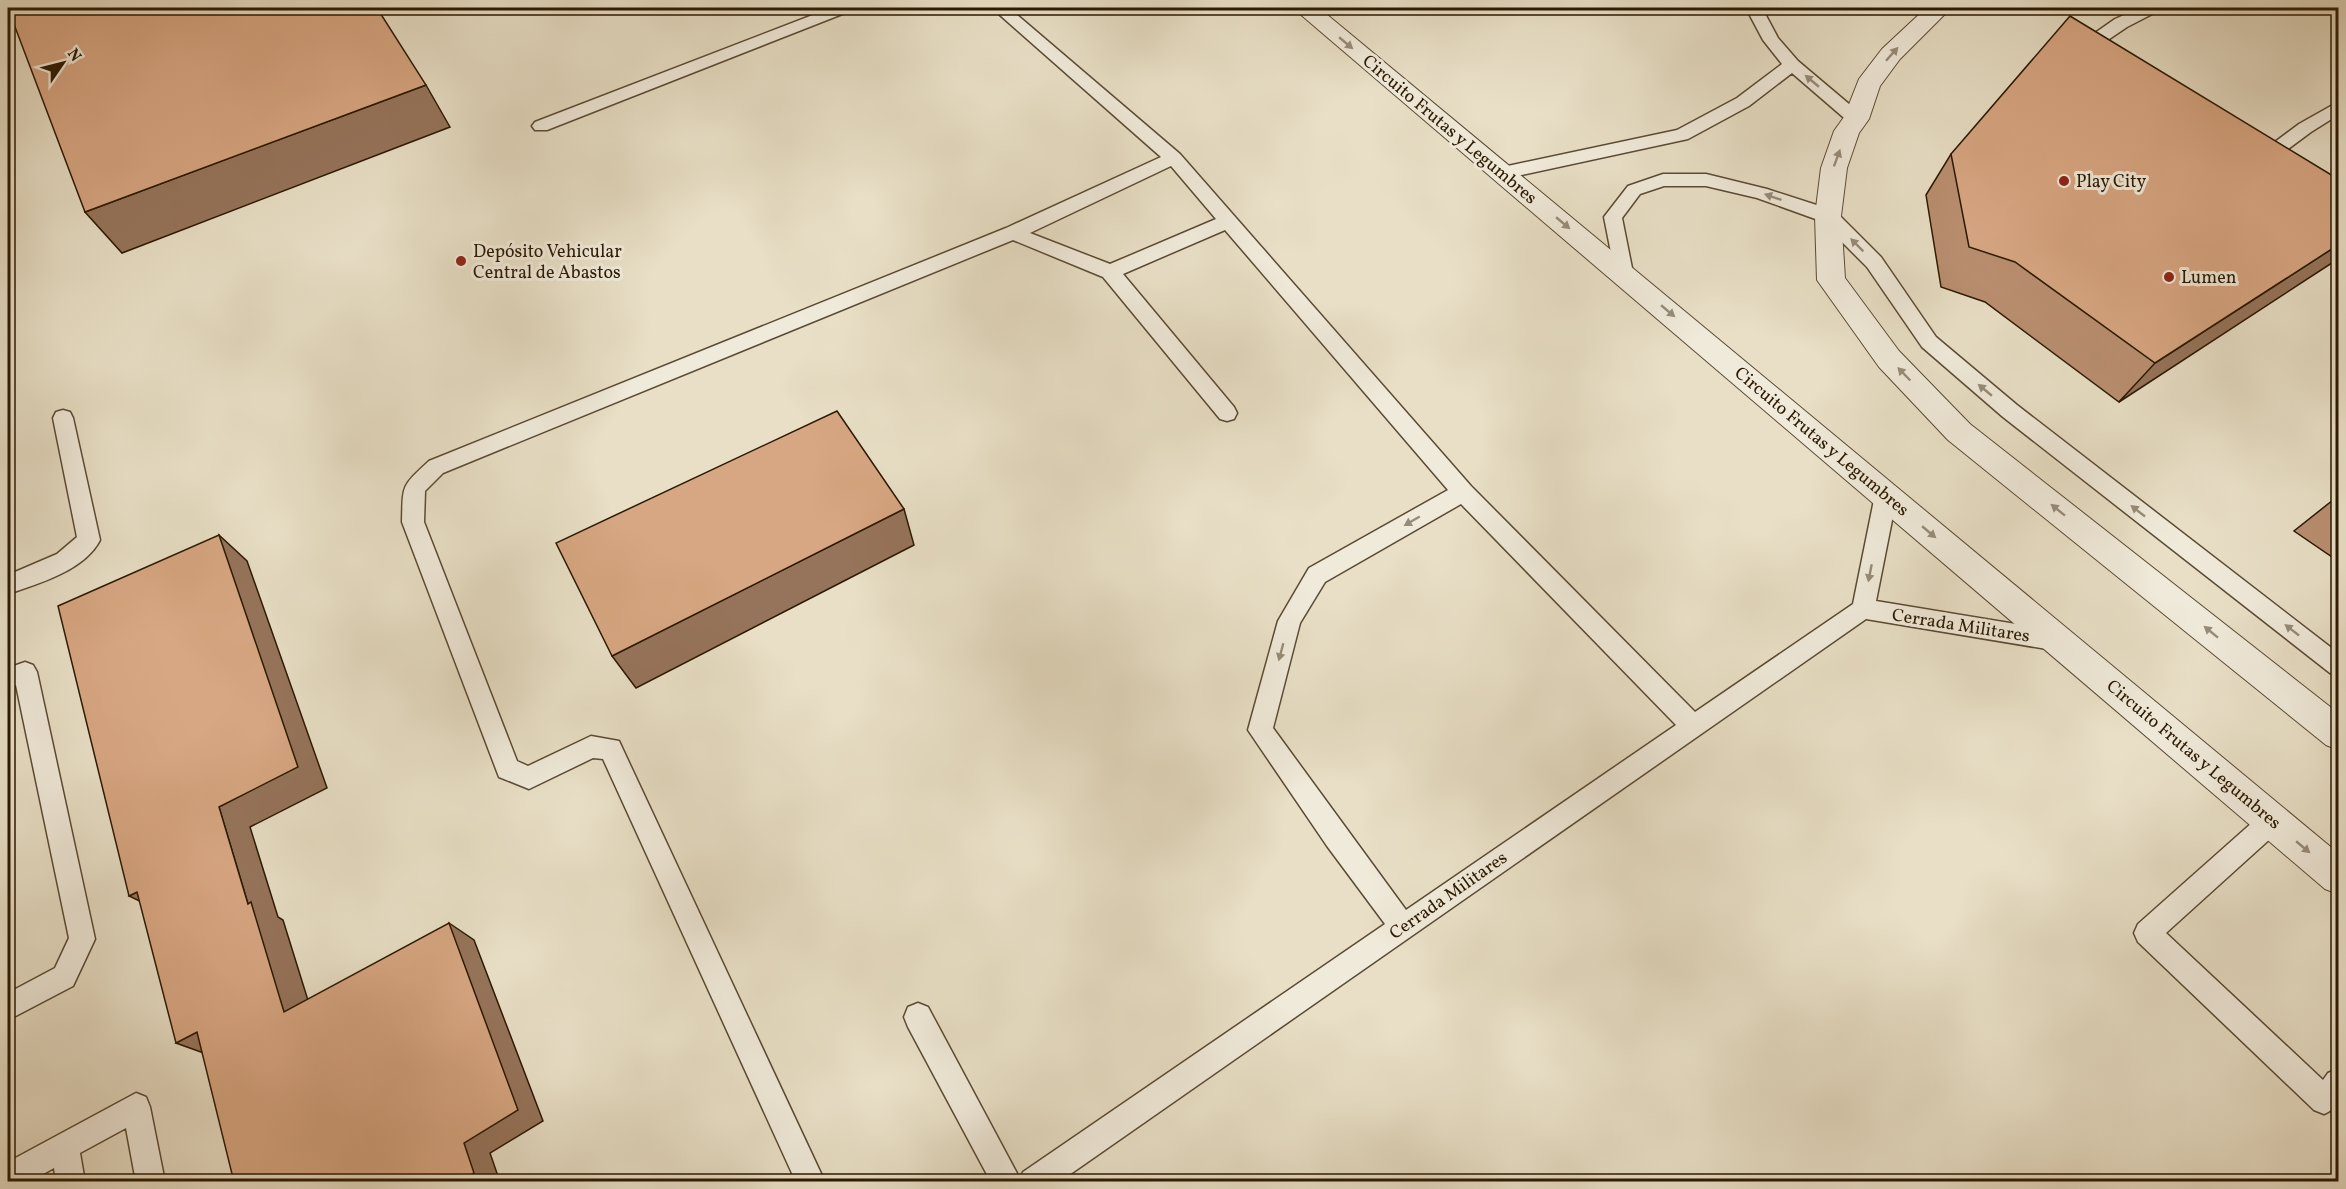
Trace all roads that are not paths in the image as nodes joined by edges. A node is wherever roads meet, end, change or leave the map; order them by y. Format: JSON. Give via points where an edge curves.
{"nodes":[{"id":1,"x":844,"y":8,"type":"edge"},
{"id":2,"x":1000,"y":8,"type":"edge"},
{"id":3,"x":1305,"y":8,"type":"edge"},
{"id":4,"x":1755,"y":8,"type":"edge"},
{"id":5,"x":1939,"y":8,"type":"edge"},
{"id":6,"x":2152,"y":8,"type":"edge"},
{"id":7,"x":1792,"y":64,"type":"junction"},
{"id":8,"x":2104,"y":73,"type":"edge"},
{"id":9,"x":2338,"y":108,"type":"edge"},
{"id":10,"x":1856,"y":119,"type":"junction"},
{"id":11,"x":541,"y":126,"type":"dead end"},
{"id":12,"x":1174,"y":158,"type":"junction"},
{"id":13,"x":1503,"y":173,"type":"junction"},
{"id":14,"x":2275,"y":175,"type":"edge"},
{"id":15,"x":1828,"y":216,"type":"junction"},
{"id":16,"x":1228,"y":221,"type":"junction"},
{"id":17,"x":1013,"y":234,"type":"junction"},
{"id":18,"x":1110,"y":272,"type":"junction"},
{"id":19,"x":1623,"y":273,"type":"junction"},
{"id":20,"x":1227,"y":413,"type":"dead end"},
{"id":21,"x":63,"y":418,"type":"dead end"},
{"id":22,"x":1463,"y":492,"type":"junction"},
{"id":23,"x":1886,"y":495,"type":"junction"},
{"id":24,"x":8,"y":585,"type":"edge"},
{"id":25,"x":1863,"y":609,"type":"junction"},
{"id":26,"x":2059,"y":641,"type":"junction"},
{"id":27,"x":2338,"y":666,"type":"edge"},
{"id":28,"x":8,"y":678,"type":"edge"},
{"id":29,"x":1693,"y":726,"type":"junction"},
{"id":30,"x":2338,"y":734,"type":"edge"},
{"id":31,"x":2272,"y":821,"type":"junction"},
{"id":32,"x":2338,"y":876,"type":"edge"},
{"id":33,"x":1402,"y":926,"type":"junction"},
{"id":34,"x":8,"y":1007,"type":"edge"},
{"id":35,"x":918,"y":1017,"type":"dead end"},
{"id":36,"x":2338,"y":1083,"type":"edge"},
{"id":37,"x":64,"y":1146,"type":"junction"},
{"id":38,"x":8,"y":1177,"type":"edge"},
{"id":39,"x":70,"y":1182,"type":"edge"},
{"id":40,"x":151,"y":1182,"type":"edge"},
{"id":41,"x":811,"y":1182,"type":"edge"},
{"id":42,"x":1007,"y":1182,"type":"edge"},
{"id":43,"x":1033,"y":1182,"type":"edge"}],
"edges":[{"from":1,"to":11,"type":"lane"},
{"from":2,"to":12,"type":"lane"},
{"from":3,"to":13,"type":"street","name":"Circuito Frutas y Legumbres","one_way":true},
{"from":4,"to":7,"type":"lane","via":[[1771,40]]},
{"from":10,"to":5,"type":"street","one_way":true,"via":[[1868,85],[1885,62]]},
{"from":6,"to":8,"type":"lane","via":[[2091,44],[2088,56]]},
{"from":10,"to":7,"type":"lane","one_way":true},
{"from":7,"to":13,"type":"lane","via":[[1743,102],[1682,135]]},
{"from":9,"to":14,"type":"lane","via":[[2252,161]]},
{"from":15,"to":10,"type":"street","one_way":true,"via":[[1834,168],[1847,131]]},
{"from":12,"to":16,"type":"lane"},
{"from":12,"to":17,"type":"lane"},
{"from":13,"to":19,"type":"street","name":"Circuito Frutas y Legumbres","one_way":true},
{"from":15,"to":19,"type":"lane","one_way":true,"via":[[1707,180],[1663,180],[1634,190],[1613,218]]},
{"from":27,"to":15,"type":"lane","one_way":true,"via":[[2010,411],[1929,342],[1874,262]]},
{"from":30,"to":15,"type":"street","one_way":true,"via":[[1959,432],[1889,359],[1831,280]]},
{"from":16,"to":18,"type":"lane"},
{"from":16,"to":22,"type":"lane"},
{"from":17,"to":18,"type":"lane"},
{"from":17,"to":41,"type":"lane","via":[[436,467],[414,488],[413,522],[508,769],[530,778],[591,747],[610,749]]},
{"from":18,"to":20,"type":"lane"},
{"from":19,"to":23,"type":"street","name":"Circuito Frutas y Legumbres","one_way":true},
{"from":21,"to":24,"type":"lane","via":[[89,540],[65,561]]},
{"from":22,"to":29,"type":"lane"},
{"from":22,"to":33,"type":"lane","one_way":true,"via":[[1317,575],[1289,621],[1260,730]]},
{"from":23,"to":25,"type":"lane","one_way":true},
{"from":23,"to":26,"type":"street","name":"Circuito Frutas y Legumbres","one_way":true},
{"from":25,"to":26,"type":"lane","name":"Cerrada Militares"},
{"from":25,"to":29,"type":"lane","name":"Cerrada Militares"},
{"from":26,"to":31,"type":"street","name":"Circuito Frutas y Legumbres"},
{"from":28,"to":34,"type":"lane","via":[[25,672],[82,939],[64,977]]},
{"from":29,"to":33,"type":"lane","name":"Cerrada Militares"},
{"from":31,"to":32,"type":"street","name":"Circuito Frutas y Legumbres","one_way":true},
{"from":31,"to":36,"type":"lane","via":[[2147,933],[2324,1100]]},
{"from":33,"to":43,"type":"lane","name":"Cerrada Militares"},
{"from":35,"to":42,"type":"lane"},
{"from":37,"to":38,"type":"lane"},
{"from":37,"to":39,"type":"lane"},
{"from":37,"to":40,"type":"lane","via":[[136,1107]]}]}
